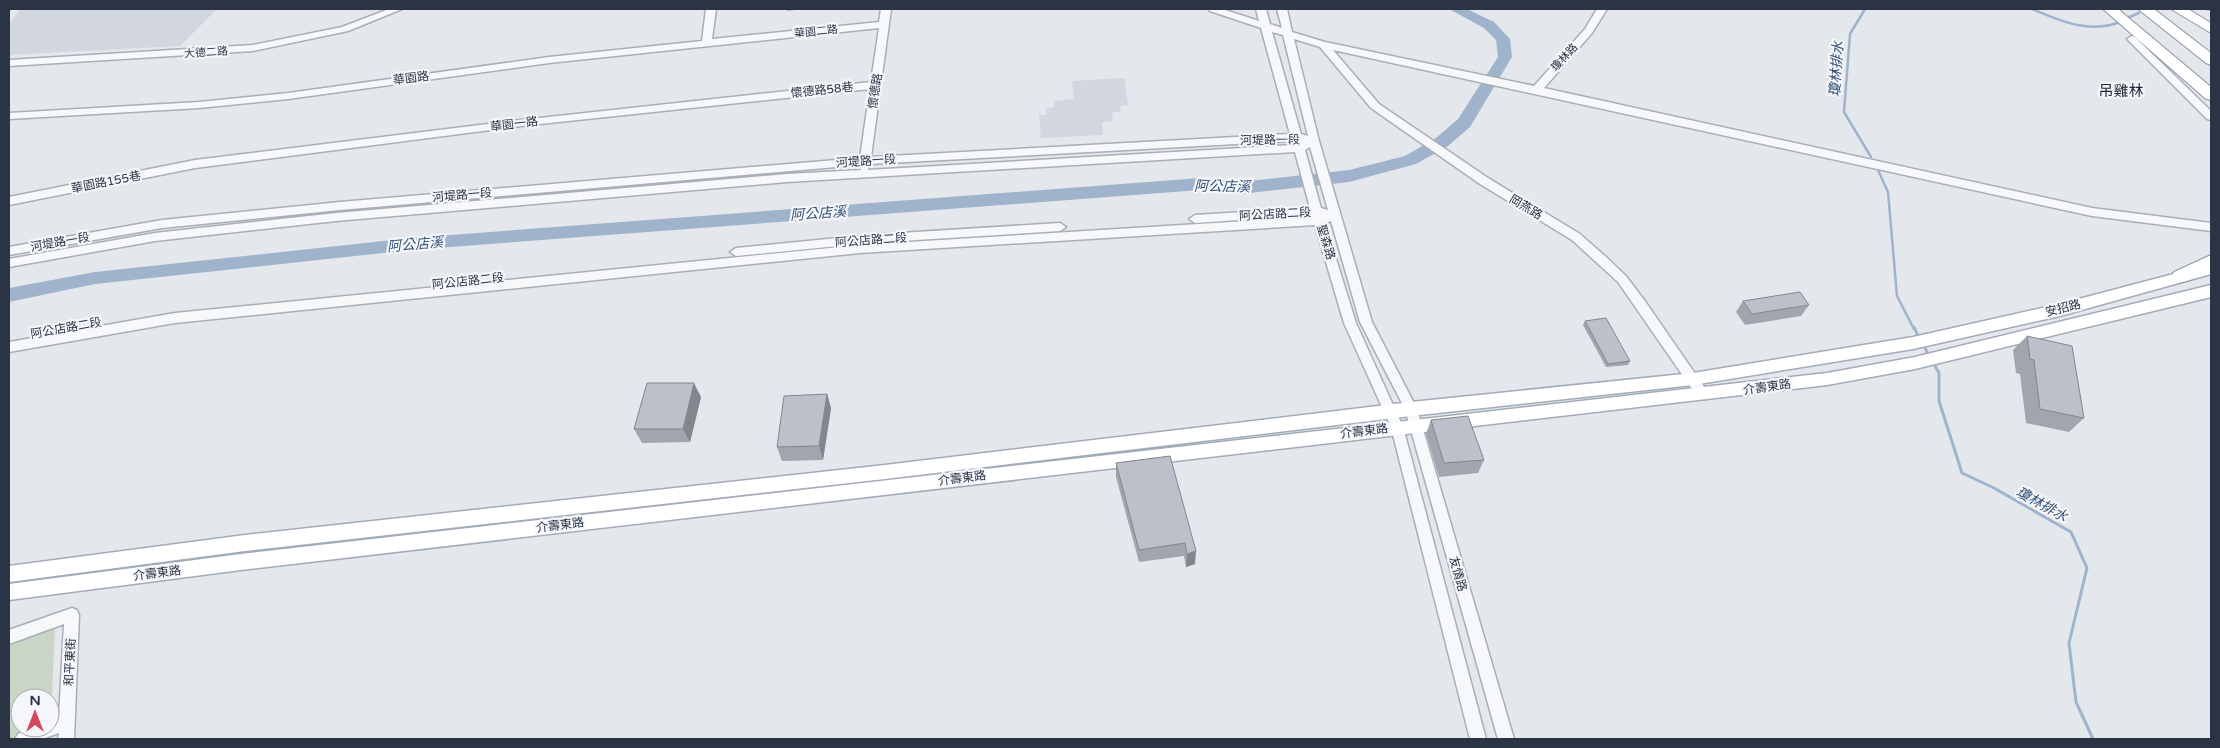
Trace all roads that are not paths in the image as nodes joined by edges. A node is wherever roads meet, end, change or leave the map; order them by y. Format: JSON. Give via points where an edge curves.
{"nodes":[{"id":1,"x":397,"y":9,"type":"edge"},
{"id":2,"x":711,"y":9,"type":"edge"},
{"id":3,"x":886,"y":9,"type":"edge"},
{"id":4,"x":1212,"y":9,"type":"edge"},
{"id":5,"x":1261,"y":9,"type":"edge"},
{"id":6,"x":1282,"y":9,"type":"edge"},
{"id":7,"x":1602,"y":9,"type":"edge"},
{"id":8,"x":2110,"y":9,"type":"edge"},
{"id":9,"x":2145,"y":9,"type":"edge"},
{"id":10,"x":2165,"y":9,"type":"edge"},
{"id":11,"x":2178,"y":9,"type":"edge"},
{"id":12,"x":884,"y":24,"type":"junction"},
{"id":13,"x":1266,"y":26,"type":"junction"},
{"id":14,"x":2211,"y":29,"type":"edge"},
{"id":15,"x":1289,"y":33,"type":"junction"},
{"id":16,"x":748,"y":38,"type":"joint"},
{"id":17,"x":2132,"y":39,"type":"dead end"},
{"id":18,"x":706,"y":44,"type":"junction"},
{"id":19,"x":2211,"y":44,"type":"edge"},
{"id":20,"x":1323,"y":45,"type":"junction"},
{"id":21,"x":2211,"y":60,"type":"edge"},
{"id":22,"x":9,"y":63,"type":"edge"},
{"id":23,"x":876,"y":85,"type":"junction"},
{"id":24,"x":1537,"y":90,"type":"junction"},
{"id":25,"x":2211,"y":95,"type":"edge"},
{"id":26,"x":768,"y":96,"type":"joint"},
{"id":27,"x":9,"y":116,"type":"edge"},
{"id":28,"x":2211,"y":117,"type":"edge"},
{"id":29,"x":1314,"y":142,"type":"junction"},
{"id":30,"x":1299,"y":147,"type":"junction"},
{"id":31,"x":195,"y":164,"type":"joint"},
{"id":32,"x":864,"y":166,"type":"junction"},
{"id":33,"x":13,"y":201,"type":"edge"},
{"id":34,"x":1317,"y":212,"type":"junction"},
{"id":35,"x":1334,"y":215,"type":"junction"},
{"id":36,"x":2211,"y":227,"type":"edge"},
{"id":37,"x":9,"y":251,"type":"edge"},
{"id":38,"x":2211,"y":261,"type":"edge"},
{"id":39,"x":9,"y":263,"type":"edge"},
{"id":40,"x":2211,"y":269,"type":"edge"},
{"id":41,"x":2180,"y":277,"type":"junction"},
{"id":42,"x":2211,"y":291,"type":"edge"},
{"id":43,"x":1941,"y":336,"type":"junction"},
{"id":44,"x":9,"y":339,"type":"edge"},
{"id":45,"x":1913,"y":343,"type":"joint"},
{"id":46,"x":9,"y":347,"type":"edge"},
{"id":47,"x":1955,"y":353,"type":"junction"},
{"id":48,"x":1844,"y":355,"type":"junction"},
{"id":49,"x":1915,"y":363,"type":"joint"},
{"id":50,"x":1856,"y":374,"type":"junction"},
{"id":51,"x":1693,"y":379,"type":"junction"},
{"id":52,"x":1703,"y":395,"type":"junction"},
{"id":53,"x":1413,"y":417,"type":"junction"},
{"id":54,"x":1394,"y":419,"type":"junction"},
{"id":55,"x":245,"y":543,"type":"junction"},
{"id":56,"x":240,"y":562,"type":"junction"},
{"id":57,"x":9,"y":574,"type":"edge"},
{"id":58,"x":9,"y":592,"type":"edge"},
{"id":59,"x":9,"y":637,"type":"edge"},
{"id":60,"x":66,"y":723,"type":"junction"},
{"id":61,"x":23,"y":739,"type":"edge"},
{"id":62,"x":66,"y":739,"type":"edge"},
{"id":63,"x":1478,"y":739,"type":"edge"},
{"id":64,"x":1506,"y":739,"type":"edge"}],
"edges":[{"from":1,"to":22,"type":"street","name":"大德二路","via":[[344,29],[253,48]]},
{"from":2,"to":18,"type":"street"},
{"from":3,"to":12,"type":"street","name":"懷德路"},
{"from":4,"to":13,"type":"street"},
{"from":5,"to":13,"type":"street","name":"聖森路"},
{"from":6,"to":15,"type":"street","name":"聖森路"},
{"from":7,"to":24,"type":"street","name":"瓊林路","via":[[1586,34],[1550,71]]},
{"from":8,"to":25,"type":"highway"},
{"from":9,"to":21,"type":"highway"},
{"from":10,"to":19,"type":"highway"},
{"from":11,"to":14,"type":"highway"},
{"from":12,"to":16,"type":"street","name":"華園二路"},
{"from":12,"to":23,"type":"street","name":"懷德路"},
{"from":13,"to":15,"type":"street"},
{"from":13,"to":30,"type":"street","name":"聖森路"},
{"from":15,"to":20,"type":"street"},
{"from":15,"to":29,"type":"street","name":"聖森路"},
{"from":16,"to":18,"type":"street","name":"華園路"},
{"from":17,"to":28,"type":"street"},
{"from":18,"to":27,"type":"street","name":"華園路","via":[[549,60],[199,106]]},
{"from":20,"to":24,"type":"street"},
{"from":20,"to":51,"type":"street","name":"岡燕路","via":[[1375,106],[1452,160],[1576,237],[1602,260],[1622,279]]},
{"from":23,"to":26,"type":"street","name":"懷德路58巷"},
{"from":23,"to":32,"type":"street","name":"懷德路"},
{"from":24,"to":36,"type":"street","via":[[2092,212]]},
{"from":26,"to":31,"type":"street","name":"華園一路","via":[[521,122]]},
{"from":29,"to":30,"type":"street","name":"河堤路一段"},
{"from":29,"to":35,"type":"street","name":"聖森路"},
{"from":30,"to":32,"type":"street","name":"河堤路一段"},
{"from":30,"to":34,"type":"street","name":"聖森路"},
{"from":31,"to":33,"type":"street","name":"華園路155巷"},
{"from":32,"to":37,"type":"street","name":"河堤路一段","via":[[340,206],[162,224]]},
{"from":32,"to":39,"type":"street","name":"河堤路一段","via":[[155,237]]},
{"from":34,"to":35,"type":"street","name":"阿公店路二段"},
{"from":34,"to":44,"type":"street","name":"阿公店路二段","via":[[807,245],[179,310]]},
{"from":34,"to":46,"type":"street","name":"阿公店路二段","via":[[860,249],[175,318]]},
{"from":34,"to":54,"type":"street","name":"聖森路","via":[[1350,322]]},
{"from":35,"to":53,"type":"street","name":"聖森路","via":[[1369,328]]},
{"from":38,"to":41,"type":"highway"},
{"from":40,"to":41,"type":"main road","name":"安招路"},
{"from":41,"to":43,"type":"main road","name":"安招路","via":[[2060,310]]},
{"from":42,"to":47,"type":"main road","name":"安招路"},
{"from":43,"to":45,"type":"main road","name":"安招路"},
{"from":43,"to":47,"type":"main road"},
{"from":45,"to":48,"type":"main road","name":"介壽東路"},
{"from":47,"to":49,"type":"main road","name":"安招路"},
{"from":48,"to":50,"type":"main road"},
{"from":48,"to":51,"type":"main road","name":"介壽東路"},
{"from":49,"to":50,"type":"main road","name":"介壽東路"},
{"from":50,"to":52,"type":"main road","name":"介壽東路"},
{"from":51,"to":52,"type":"street","name":"岡燕路"},
{"from":51,"to":53,"type":"main road","name":"介壽東路"},
{"from":52,"to":53,"type":"main road","name":"介壽東路"},
{"from":53,"to":54,"type":"main road","name":"介壽東路"},
{"from":53,"to":64,"type":"street","name":"友情路"},
{"from":54,"to":55,"type":"main road","name":"介壽東路"},
{"from":54,"to":56,"type":"main road","name":"介壽東路"},
{"from":54,"to":63,"type":"street","name":"友情路"},
{"from":55,"to":56,"type":"main road"},
{"from":55,"to":57,"type":"main road","name":"介壽東路"},
{"from":56,"to":58,"type":"main road","name":"介壽東路"},
{"from":59,"to":60,"type":"street","name":"和平東街","via":[[72,614]]},
{"from":60,"to":61,"type":"street"},
{"from":60,"to":62,"type":"street","name":"和平東街"}]}
